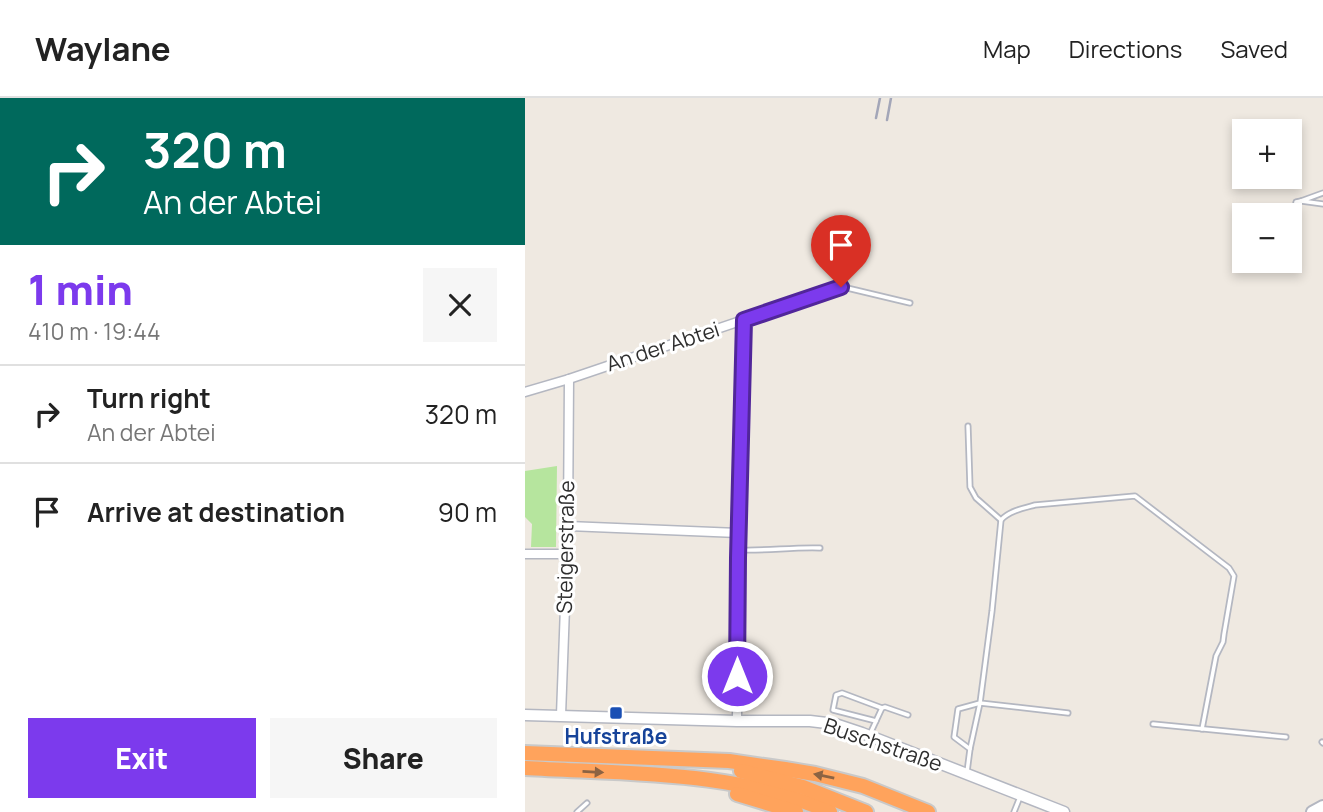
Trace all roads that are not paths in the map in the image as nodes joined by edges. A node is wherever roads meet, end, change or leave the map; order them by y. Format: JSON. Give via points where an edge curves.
{"nodes":[{"id":1,"x":1323,"y":192,"type":"edge"},
{"id":2,"x":1301,"y":201,"type":"junction"},
{"id":3,"x":1296,"y":203,"type":"edge"},
{"id":4,"x":1323,"y":204,"type":"edge"},
{"id":5,"x":841,"y":287,"type":"joint"},
{"id":6,"x":910,"y":303,"type":"dead end"},
{"id":7,"x":744,"y":320,"type":"junction"},
{"id":8,"x":569,"y":379,"type":"junction"},
{"id":9,"x":525,"y":392,"type":"edge"},
{"id":10,"x":968,"y":426,"type":"dead end"},
{"id":11,"x":1001,"y":520,"type":"junction"},
{"id":12,"x":568,"y":526,"type":"junction"},
{"id":13,"x":739,"y":533,"type":"junction"},
{"id":14,"x":820,"y":548,"type":"dead end"},
{"id":15,"x":738,"y":550,"type":"junction"},
{"id":16,"x":525,"y":554,"type":"edge"},
{"id":17,"x":567,"y":554,"type":"junction"},
{"id":18,"x":980,"y":703,"type":"junction"},
{"id":19,"x":882,"y":708,"type":"junction"},
{"id":20,"x":1069,"y":713,"type":"dead end"},
{"id":21,"x":525,"y":715,"type":"edge"},
{"id":22,"x":561,"y":715,"type":"junction"},
{"id":23,"x":908,"y":715,"type":"dead end"},
{"id":24,"x":737,"y":721,"type":"junction"},
{"id":25,"x":876,"y":721,"type":"junction"},
{"id":26,"x":1153,"y":724,"type":"dead end"},
{"id":27,"x":1202,"y":729,"type":"junction"},
{"id":28,"x":870,"y":736,"type":"junction"},
{"id":29,"x":1286,"y":737,"type":"dead end"},
{"id":30,"x":970,"y":749,"type":"junction"},
{"id":31,"x":525,"y":753,"type":"edge"},
{"id":32,"x":663,"y":760,"type":"junction"},
{"id":33,"x":525,"y":768,"type":"edge"},
{"id":34,"x":967,"y":774,"type":"junction"},
{"id":35,"x":668,"y":776,"type":"junction"},
{"id":36,"x":1021,"y":795,"type":"junction"},
{"id":37,"x":587,"y":803,"type":"dead end"},
{"id":38,"x":1323,"y":806,"type":"edge"},
{"id":39,"x":577,"y":812,"type":"edge"},
{"id":40,"x":796,"y":812,"type":"edge"},
{"id":41,"x":831,"y":812,"type":"edge"},
{"id":42,"x":866,"y":812,"type":"edge"},
{"id":43,"x":928,"y":812,"type":"edge"},
{"id":44,"x":1014,"y":812,"type":"edge"},
{"id":45,"x":1064,"y":812,"type":"edge"},
{"id":46,"x":1312,"y":812,"type":"edge"}],
"edges":[{"from":1,"to":2,"type":"lane"},
{"from":2,"to":3,"type":"lane"},
{"from":2,"to":4,"type":"lane"},
{"from":5,"to":6,"type":"lane"},
{"from":5,"to":7,"type":"street","name":"An der Abtei"},
{"from":7,"to":8,"type":"street","name":"An der Abtei"},
{"from":7,"to":13,"type":"street"},
{"from":8,"to":9,"type":"street","name":"An der Abtei"},
{"from":8,"to":12,"type":"street","name":"Steigerstraße"},
{"from":10,"to":11,"type":"lane","via":[[970,487]]},
{"from":11,"to":18,"type":"lane"},
{"from":11,"to":27,"type":"lane","via":[[1035,505],[1135,496],[1229,568],[1234,576],[1223,642],[1216,656]]},
{"from":12,"to":13,"type":"street"},
{"from":12,"to":17,"type":"street","name":"Steigerstraße"},
{"from":13,"to":15,"type":"street"},
{"from":14,"to":15,"type":"lane"},
{"from":15,"to":24,"type":"street"},
{"from":16,"to":17,"type":"street"},
{"from":17,"to":22,"type":"street","name":"Steigerstraße"},
{"from":18,"to":20,"type":"lane"},
{"from":18,"to":30,"type":"lane"},
{"from":18,"to":30,"type":"lane","via":[[958,709],[954,737]]},
{"from":19,"to":23,"type":"lane"},
{"from":19,"to":25,"type":"lane"},
{"from":19,"to":25,"type":"lane","via":[[842,693],[836,695],[833,710]]},
{"from":21,"to":22,"type":"street","name":"Buschstraße"},
{"from":22,"to":24,"type":"street","name":"Buschstraße"},
{"from":24,"to":28,"type":"street","name":"Buschstraße","via":[[810,721]]},
{"from":25,"to":28,"type":"lane"},
{"from":26,"to":27,"type":"lane"},
{"from":27,"to":29,"type":"lane"},
{"from":28,"to":34,"type":"street","name":"Buschstraße"},
{"from":30,"to":34,"type":"lane"},
{"from":31,"to":32,"type":"highway"},
{"from":32,"to":42,"type":"highway","via":[[757,775]]},
{"from":43,"to":32,"type":"highway","one_way":true,"via":[[863,786],[815,774],[729,761]]},
{"from":33,"to":35,"type":"highway","one_way":true},
{"from":34,"to":36,"type":"street","name":"Buschstraße"},
{"from":35,"to":40,"type":"highway"},
{"from":35,"to":41,"type":"highway","via":[[772,793]]},
{"from":36,"to":44,"type":"lane"},
{"from":36,"to":45,"type":"street","name":"Buschstraße"},
{"from":37,"to":39,"type":"lane"},
{"from":38,"to":46,"type":"main road"}]}
